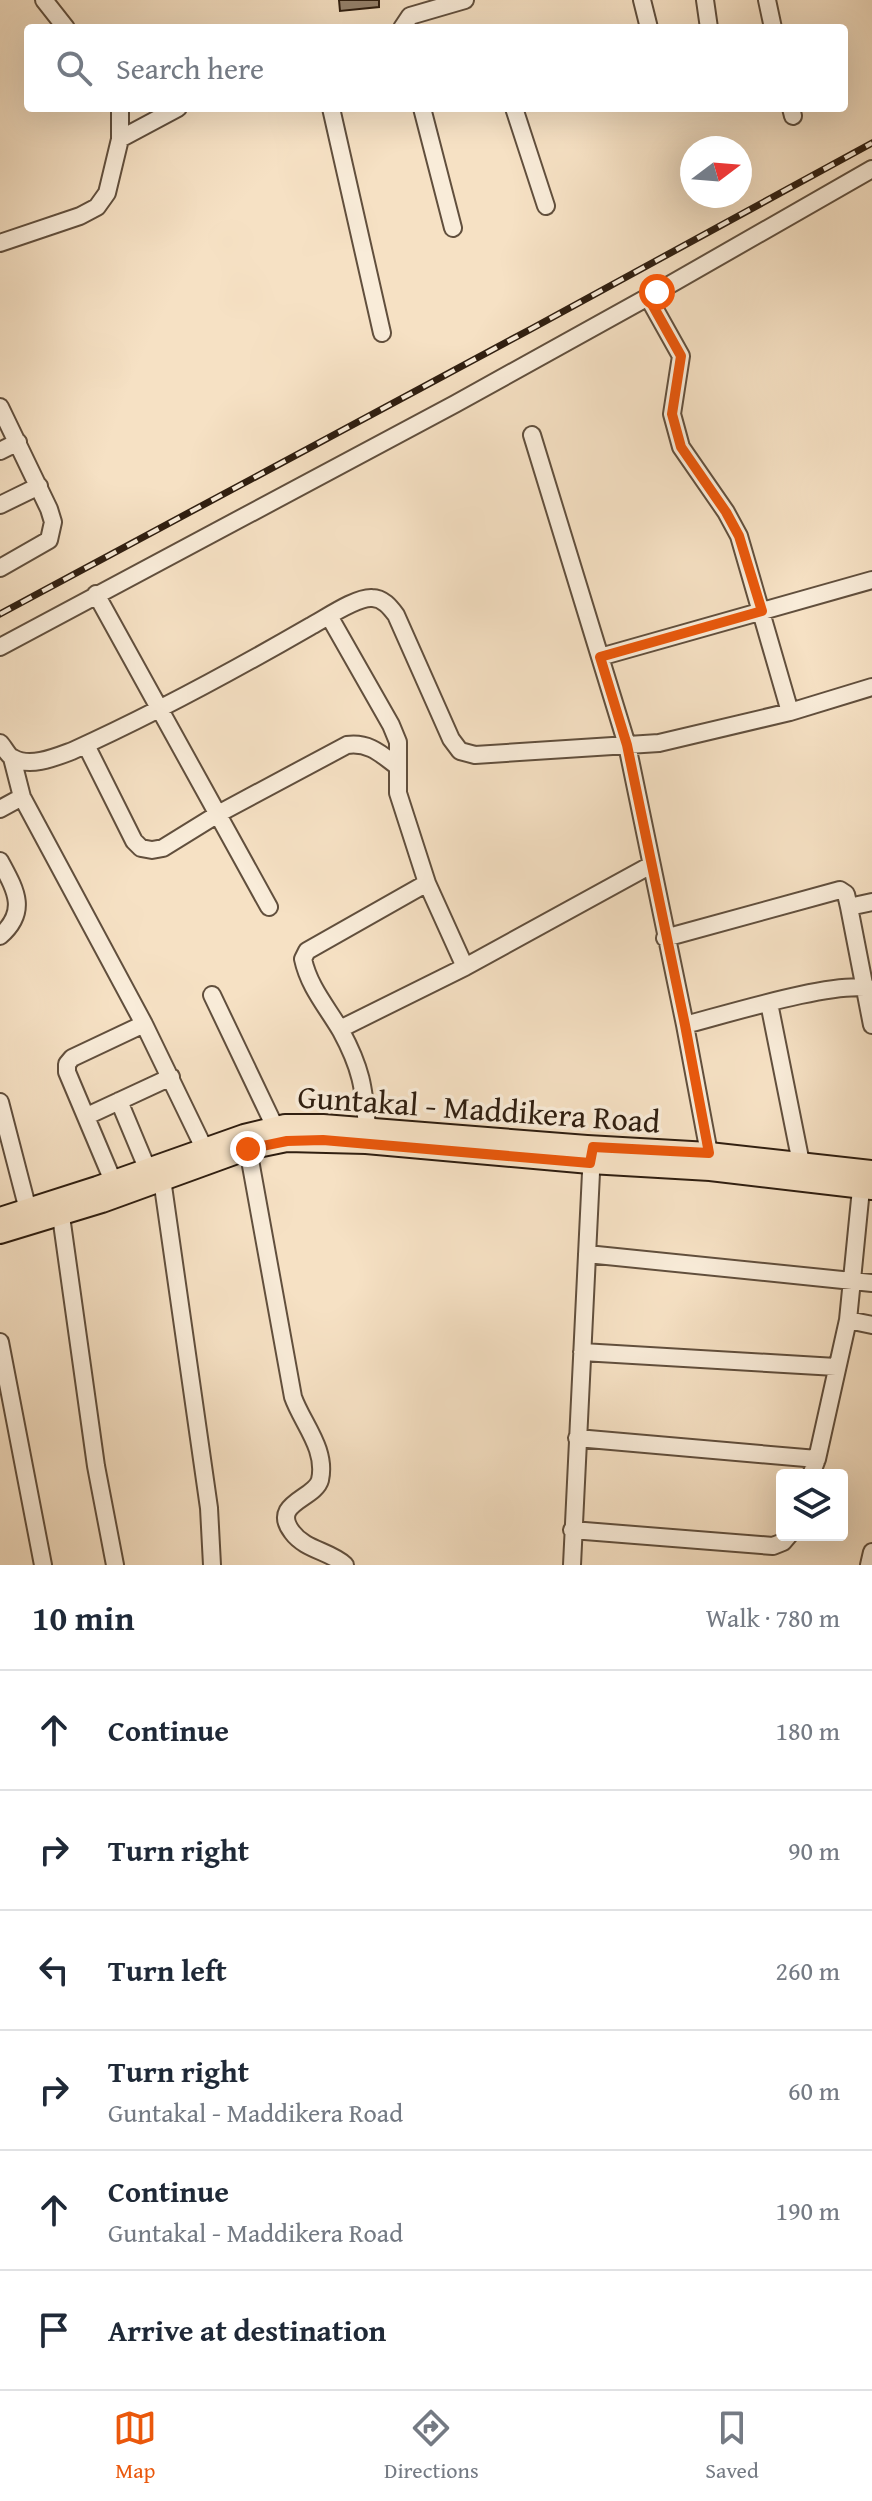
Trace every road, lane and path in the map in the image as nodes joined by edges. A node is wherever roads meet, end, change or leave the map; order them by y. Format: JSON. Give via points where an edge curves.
{"nodes":[{"id":1,"x":44,"y":0,"type":"edge"},
{"id":2,"x":465,"y":0,"type":"edge"},
{"id":3,"x":642,"y":0,"type":"edge"},
{"id":4,"x":705,"y":0,"type":"edge"},
{"id":5,"x":767,"y":0,"type":"edge"},
{"id":6,"x":63,"y":24,"type":"edge"},
{"id":7,"x":405,"y":24,"type":"edge"},
{"id":8,"x":648,"y":24,"type":"edge"},
{"id":9,"x":708,"y":24,"type":"edge"},
{"id":10,"x":772,"y":24,"type":"edge"},
{"id":11,"x":120,"y":112,"type":"edge"},
{"id":12,"x":171,"y":112,"type":"edge"},
{"id":13,"x":332,"y":112,"type":"edge"},
{"id":14,"x":423,"y":112,"type":"edge"},
{"id":15,"x":515,"y":112,"type":"edge"},
{"id":16,"x":120,"y":139,"type":"junction"},
{"id":17,"x":872,"y":169,"type":"edge"},
{"id":18,"x":546,"y":206,"type":"dead end"},
{"id":19,"x":453,"y":228,"type":"dead end"},
{"id":20,"x":0,"y":243,"type":"edge"},
{"id":21,"x":648,"y":297,"type":"junction"},
{"id":22,"x":382,"y":333,"type":"dead end"},
{"id":23,"x":0,"y":407,"type":"edge"},
{"id":24,"x":532,"y":435,"type":"dead end"},
{"id":25,"x":18,"y":442,"type":"junction"},
{"id":26,"x":0,"y":451,"type":"edge"},
{"id":27,"x":39,"y":486,"type":"junction"},
{"id":28,"x":0,"y":505,"type":"edge"},
{"id":29,"x":0,"y":568,"type":"edge"},
{"id":30,"x":872,"y":580,"type":"edge"},
{"id":31,"x":96,"y":594,"type":"junction"},
{"id":32,"x":762,"y":611,"type":"junction"},
{"id":33,"x":329,"y":616,"type":"junction"},
{"id":34,"x":0,"y":647,"type":"edge"},
{"id":35,"x":600,"y":657,"type":"junction"},
{"id":36,"x":872,"y":687,"type":"edge"},
{"id":37,"x":160,"y":709,"type":"junction"},
{"id":38,"x":790,"y":712,"type":"junction"},
{"id":39,"x":0,"y":743,"type":"edge"},
{"id":40,"x":86,"y":745,"type":"junction"},
{"id":41,"x":627,"y":745,"type":"junction"},
{"id":42,"x":12,"y":758,"type":"junction"},
{"id":43,"x":397,"y":766,"type":"junction"},
{"id":44,"x":22,"y":797,"type":"junction"},
{"id":45,"x":0,"y":809,"type":"edge"},
{"id":46,"x":218,"y":814,"type":"junction"},
{"id":47,"x":0,"y":861,"type":"edge"},
{"id":48,"x":651,"y":865,"type":"junction"},
{"id":49,"x":427,"y":883,"type":"junction"},
{"id":50,"x":872,"y":902,"type":"edge"},
{"id":51,"x":269,"y":907,"type":"dead end"},
{"id":52,"x":849,"y":907,"type":"junction"},
{"id":53,"x":0,"y":936,"type":"edge"},
{"id":54,"x":665,"y":938,"type":"junction"},
{"id":55,"x":465,"y":967,"type":"junction"},
{"id":56,"x":868,"y":988,"type":"edge"},
{"id":57,"x":212,"y":995,"type":"dead end"},
{"id":58,"x":769,"y":1003,"type":"junction"},
{"id":59,"x":144,"y":1024,"type":"junction"},
{"id":60,"x":685,"y":1025,"type":"junction"},
{"id":61,"x":872,"y":1025,"type":"edge"},
{"id":62,"x":340,"y":1029,"type":"junction"},
{"id":63,"x":171,"y":1077,"type":"junction"},
{"id":64,"x":119,"y":1101,"type":"junction"},
{"id":65,"x":1,"y":1112,"type":"edge"},
{"id":66,"x":87,"y":1116,"type":"junction"},
{"id":67,"x":275,"y":1127,"type":"junction"},
{"id":68,"x":367,"y":1128,"type":"junction"},
{"id":69,"x":204,"y":1148,"type":"junction"},
{"id":70,"x":248,"y":1149,"type":"junction"},
{"id":71,"x":709,"y":1153,"type":"junction"},
{"id":72,"x":592,"y":1155,"type":"junction"},
{"id":73,"x":801,"y":1163,"type":"junction"},
{"id":74,"x":154,"y":1174,"type":"junction"},
{"id":75,"x":113,"y":1181,"type":"junction"},
{"id":76,"x":868,"y":1183,"type":"edge"},
{"id":77,"x":28,"y":1210,"type":"junction"},
{"id":78,"x":61,"y":1216,"type":"junction"},
{"id":79,"x":0,"y":1218,"type":"edge"},
{"id":80,"x":0,"y":1233,"type":"edge"},
{"id":81,"x":587,"y":1254,"type":"junction"},
{"id":82,"x":853,"y":1282,"type":"junction"},
{"id":83,"x":872,"y":1283,"type":"edge"},
{"id":84,"x":848,"y":1320,"type":"junction"},
{"id":85,"x":872,"y":1325,"type":"edge"},
{"id":86,"x":0,"y":1342,"type":"edge"},
{"id":87,"x":582,"y":1352,"type":"junction"},
{"id":88,"x":836,"y":1367,"type":"junction"},
{"id":89,"x":577,"y":1438,"type":"junction"},
{"id":90,"x":814,"y":1467,"type":"edge"},
{"id":91,"x":572,"y":1530,"type":"junction"},
{"id":92,"x":784,"y":1541,"type":"edge"},
{"id":93,"x":872,"y":1552,"type":"edge"},
{"id":94,"x":117,"y":1564,"type":"edge"},
{"id":95,"x":43,"y":1565,"type":"edge"},
{"id":96,"x":212,"y":1565,"type":"edge"},
{"id":97,"x":345,"y":1565,"type":"edge"},
{"id":98,"x":572,"y":1565,"type":"edge"},
{"id":99,"x":869,"y":1565,"type":"edge"}],
"edges":[{"from":1,"to":6,"type":"street"},
{"from":2,"to":7,"type":"street","via":[[410,16]]},
{"from":3,"to":8,"type":"street"},
{"from":4,"to":9,"type":"street"},
{"from":5,"to":10,"type":"street"},
{"from":11,"to":16,"type":"street"},
{"from":12,"to":16,"type":"street"},
{"from":13,"to":22,"type":"street"},
{"from":14,"to":19,"type":"street"},
{"from":15,"to":18,"type":"street"},
{"from":16,"to":20,"type":"street","via":[[107,193],[97,207]]},
{"from":17,"to":21,"type":"street"},
{"from":21,"to":31,"type":"street"},
{"from":21,"to":32,"type":"street","via":[[681,356],[672,414],[681,447],[739,536]]},
{"from":23,"to":25,"type":"street"},
{"from":24,"to":35,"type":"street"},
{"from":25,"to":26,"type":"street"},
{"from":25,"to":27,"type":"street"},
{"from":27,"to":28,"type":"street"},
{"from":27,"to":29,"type":"street","via":[[53,522],[49,540]]},
{"from":30,"to":32,"type":"street"},
{"from":31,"to":34,"type":"street"},
{"from":31,"to":37,"type":"street"},
{"from":32,"to":35,"type":"street"},
{"from":32,"to":38,"type":"street"},
{"from":33,"to":37,"type":"street"},
{"from":33,"to":41,"type":"street","via":[[371,597],[385,602],[460,751],[475,755]]},
{"from":33,"to":43,"type":"street","via":[[391,725],[398,742]]},
{"from":35,"to":41,"type":"street"},
{"from":36,"to":38,"type":"street"},
{"from":37,"to":40,"type":"street"},
{"from":37,"to":46,"type":"street"},
{"from":38,"to":41,"type":"street","via":[[673,740]]},
{"from":39,"to":42,"type":"street"},
{"from":40,"to":42,"type":"street","via":[[49,759]]},
{"from":40,"to":46,"type":"street","via":[[141,848],[163,848]]},
{"from":41,"to":48,"type":"street"},
{"from":42,"to":44,"type":"street"},
{"from":43,"to":46,"type":"street","via":[[373,748],[347,745]]},
{"from":43,"to":49,"type":"street","via":[[398,793]]},
{"from":44,"to":45,"type":"street"},
{"from":44,"to":59,"type":"street"},
{"from":46,"to":51,"type":"street"},
{"from":47,"to":53,"type":"street","via":[[16,889],[18,909]]},
{"from":48,"to":54,"type":"street"},
{"from":48,"to":55,"type":"street"},
{"from":49,"to":55,"type":"street"},
{"from":49,"to":62,"type":"street","via":[[307,951],[303,959],[311,985]]},
{"from":50,"to":52,"type":"street"},
{"from":52,"to":54,"type":"street","via":[[846,894],[834,891]]},
{"from":52,"to":56,"type":"street"},
{"from":54,"to":60,"type":"street"},
{"from":55,"to":62,"type":"street"},
{"from":56,"to":58,"type":"street"},
{"from":56,"to":61,"type":"street"},
{"from":57,"to":67,"type":"street"},
{"from":58,"to":60,"type":"street"},
{"from":58,"to":73,"type":"street"},
{"from":59,"to":63,"type":"street"},
{"from":59,"to":66,"type":"street","via":[[67,1064]]},
{"from":60,"to":71,"type":"street"},
{"from":62,"to":68,"type":"street","via":[[363,1078]]},
{"from":63,"to":64,"type":"street"},
{"from":63,"to":69,"type":"street"},
{"from":64,"to":66,"type":"street"},
{"from":64,"to":74,"type":"street"},
{"from":65,"to":77,"type":"street"},
{"from":66,"to":75,"type":"street"},
{"from":67,"to":68,"type":"main road","name":"Guntakal - Maddikera Road"},
{"from":67,"to":69,"type":"main road","name":"Guntakal - Maddikera Road"},
{"from":68,"to":72,"type":"main road","name":"Guntakal - Maddikera Road"},
{"from":69,"to":74,"type":"main road","name":"Guntakal - Maddikera Road"},
{"from":70,"to":72,"type":"main road","name":"Guntakal - Maddikera Road","via":[[323,1140]]},
{"from":70,"to":74,"type":"main road","name":"Guntakal - Maddikera Road"},
{"from":70,"to":97,"type":"street","via":[[293,1397],[316,1446],[321,1472],[319,1484],[288,1511],[288,1525],[314,1550]]},
{"from":71,"to":72,"type":"main road","name":"Guntakal - Maddikera Road"},
{"from":71,"to":73,"type":"main road","name":"Guntakal - Maddikera Road"},
{"from":72,"to":76,"type":"main road","name":"Guntakal - Maddikera Road"},
{"from":72,"to":81,"type":"street"},
{"from":73,"to":76,"type":"main road","name":"Guntakal - Maddikera Road"},
{"from":74,"to":75,"type":"main road","name":"Guntakal - Maddikera Road"},
{"from":74,"to":78,"type":"main road","name":"Guntakal - Maddikera Road"},
{"from":74,"to":96,"type":"street","via":[[209,1508]]},
{"from":75,"to":77,"type":"main road","name":"Guntakal - Maddikera Road"},
{"from":76,"to":82,"type":"street"},
{"from":77,"to":79,"type":"main road","name":"Guntakal - Maddikera Road"},
{"from":78,"to":80,"type":"main road","name":"Guntakal - Maddikera Road"},
{"from":78,"to":94,"type":"street","via":[[96,1466]]},
{"from":81,"to":82,"type":"street"},
{"from":81,"to":87,"type":"street"},
{"from":82,"to":83,"type":"street"},
{"from":82,"to":84,"type":"street"},
{"from":84,"to":85,"type":"street"},
{"from":84,"to":88,"type":"street"},
{"from":86,"to":95,"type":"street"},
{"from":87,"to":88,"type":"street"},
{"from":87,"to":89,"type":"street"},
{"from":88,"to":90,"type":"street"},
{"from":89,"to":90,"type":"street"},
{"from":89,"to":91,"type":"street"},
{"from":91,"to":92,"type":"street","via":[[773,1546]]},
{"from":91,"to":98,"type":"street"},
{"from":93,"to":99,"type":"street"}]}
